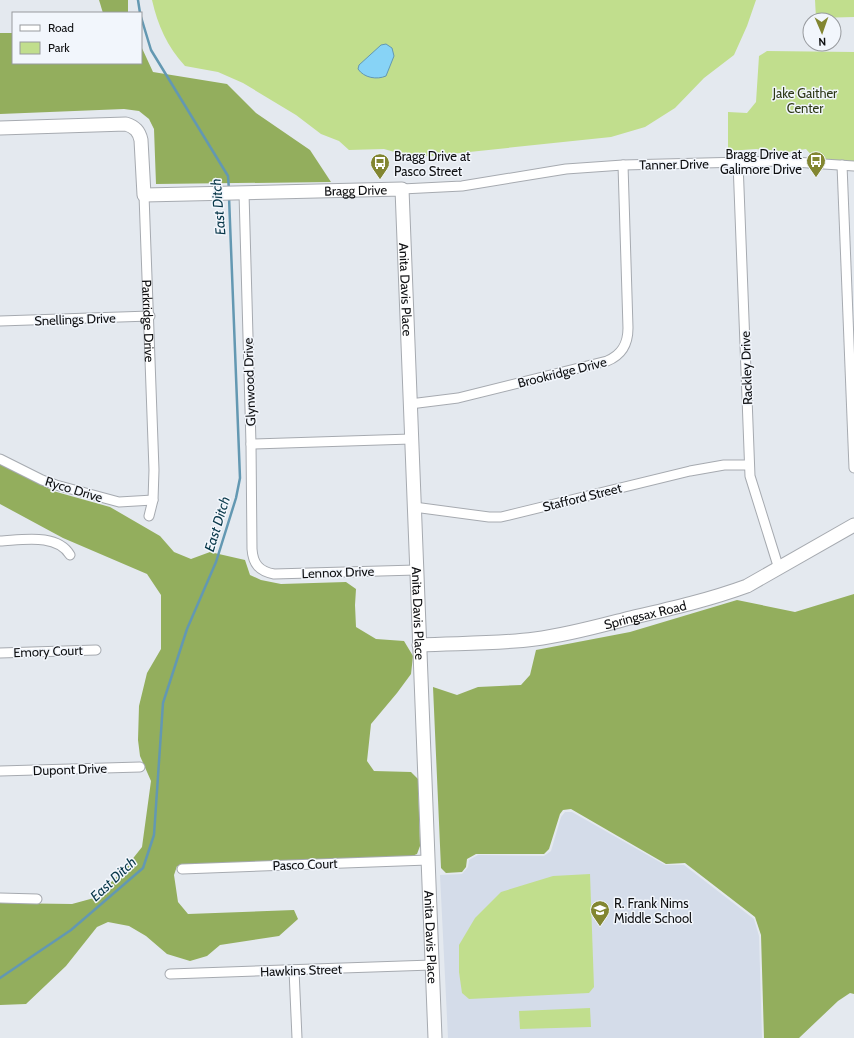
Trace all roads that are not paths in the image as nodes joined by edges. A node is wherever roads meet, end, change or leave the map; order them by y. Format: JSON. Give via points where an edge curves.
{"nodes":[{"id":1,"x":0,"y":128,"type":"edge"},
{"id":2,"x":738,"y":162,"type":"junction"},
{"id":3,"x":623,"y":165,"type":"junction"},
{"id":4,"x":842,"y":165,"type":"junction"},
{"id":5,"x":854,"y":166,"type":"edge"},
{"id":6,"x":566,"y":169,"type":"joint"},
{"id":7,"x":402,"y":189,"type":"junction"},
{"id":8,"x":240,"y":193,"type":"junction"},
{"id":9,"x":144,"y":195,"type":"junction"},
{"id":10,"x":150,"y":316,"type":"junction"},
{"id":11,"x":0,"y":321,"type":"edge"},
{"id":12,"x":410,"y":404,"type":"junction"},
{"id":13,"x":411,"y":439,"type":"junction"},
{"id":14,"x":251,"y":444,"type":"junction"},
{"id":15,"x":0,"y":458,"type":"edge"},
{"id":16,"x":749,"y":465,"type":"junction"},
{"id":17,"x":854,"y":468,"type":"edge"},
{"id":18,"x":153,"y":500,"type":"junction"},
{"id":19,"x":414,"y":507,"type":"junction"},
{"id":20,"x":149,"y":516,"type":"dead end"},
{"id":21,"x":854,"y":525,"type":"edge"},
{"id":22,"x":0,"y":541,"type":"edge"},
{"id":23,"x":70,"y":555,"type":"dead end"},
{"id":24,"x":260,"y":569,"type":"joint"},
{"id":25,"x":779,"y":569,"type":"junction"},
{"id":26,"x":416,"y":570,"type":"junction"},
{"id":27,"x":420,"y":645,"type":"junction"},
{"id":28,"x":96,"y":650,"type":"dead end"},
{"id":29,"x":0,"y":652,"type":"edge"},
{"id":30,"x":140,"y":767,"type":"dead end"},
{"id":31,"x":0,"y":771,"type":"edge"},
{"id":32,"x":428,"y":860,"type":"junction"},
{"id":33,"x":182,"y":868,"type":"dead end"},
{"id":34,"x":0,"y":898,"type":"edge"},
{"id":35,"x":37,"y":899,"type":"dead end"},
{"id":36,"x":432,"y":965,"type":"junction"},
{"id":37,"x":294,"y":970,"type":"junction"},
{"id":38,"x":170,"y":974,"type":"dead end"},
{"id":39,"x":297,"y":1038,"type":"edge"},
{"id":40,"x":435,"y":1038,"type":"edge"}],
"edges":[{"from":1,"to":9,"type":"street","name":"Parkridge Drive","via":[[126,124],[135,128],[141,140]]},
{"from":2,"to":3,"type":"street","name":"Tanner Drive"},
{"from":2,"to":4,"type":"street","name":"Tanner Drive","via":[[779,161]]},
{"from":2,"to":16,"type":"street","name":"Rackley Drive"},
{"from":3,"to":6,"type":"street","name":"Tanner Drive"},
{"from":3,"to":12,"type":"street","name":"Brookridge Drive","via":[[628,328],[626,343],[619,355],[607,361],[458,398]]},
{"from":4,"to":5,"type":"street","name":"Tanner Drive"},
{"from":4,"to":17,"type":"street"},
{"from":6,"to":7,"type":"street","name":"Bragg Drive","via":[[462,186]]},
{"from":7,"to":8,"type":"street","name":"Bragg Drive"},
{"from":7,"to":12,"type":"street","name":"Anita Davis Place"},
{"from":8,"to":9,"type":"street","name":"Bragg Drive"},
{"from":8,"to":14,"type":"street","name":"Glynwood Drive"},
{"from":9,"to":10,"type":"street","name":"Parkridge Drive"},
{"from":10,"to":11,"type":"street","name":"Snellings Drive"},
{"from":10,"to":18,"type":"street","name":"Parkridge Drive"},
{"from":12,"to":13,"type":"street","name":"Anita Davis Place"},
{"from":13,"to":14,"type":"street"},
{"from":13,"to":19,"type":"street","name":"Anita Davis Place"},
{"from":14,"to":24,"type":"street","name":"Glynwood Drive","via":[[252,549],[254,561]]},
{"from":15,"to":18,"type":"street","name":"Ryco Drive","via":[[56,485],[119,502]]},
{"from":16,"to":19,"type":"street","name":"Stafford Street","via":[[724,465],[690,471],[501,516],[490,517]]},
{"from":16,"to":25,"type":"street","name":"Rackley Drive","via":[[750,476]]},
{"from":18,"to":20,"type":"street","name":"Parkridge Drive"},
{"from":19,"to":26,"type":"street","name":"Anita Davis Place"},
{"from":21,"to":25,"type":"street","name":"Springsax Road"},
{"from":22,"to":23,"type":"street","via":[[47,540],[60,544]]},
{"from":24,"to":26,"type":"street","name":"Lennox Drive","via":[[274,574]]},
{"from":25,"to":27,"type":"street","name":"Springsax Road","via":[[730,592],[574,632],[508,642]]},
{"from":26,"to":27,"type":"street","name":"Anita Davis Place"},
{"from":27,"to":32,"type":"street","name":"Anita Davis Place"},
{"from":28,"to":29,"type":"street","name":"Emory Court"},
{"from":30,"to":31,"type":"street","name":"Dupont Drive"},
{"from":32,"to":33,"type":"street","name":"Pasco Court"},
{"from":32,"to":36,"type":"street","name":"Anita Davis Place"},
{"from":34,"to":35,"type":"street"},
{"from":36,"to":37,"type":"street","name":"Hawkins Street"},
{"from":36,"to":40,"type":"street","name":"Anita Davis Place"},
{"from":37,"to":38,"type":"street","name":"Hawkins Street"},
{"from":37,"to":39,"type":"street"}]}
